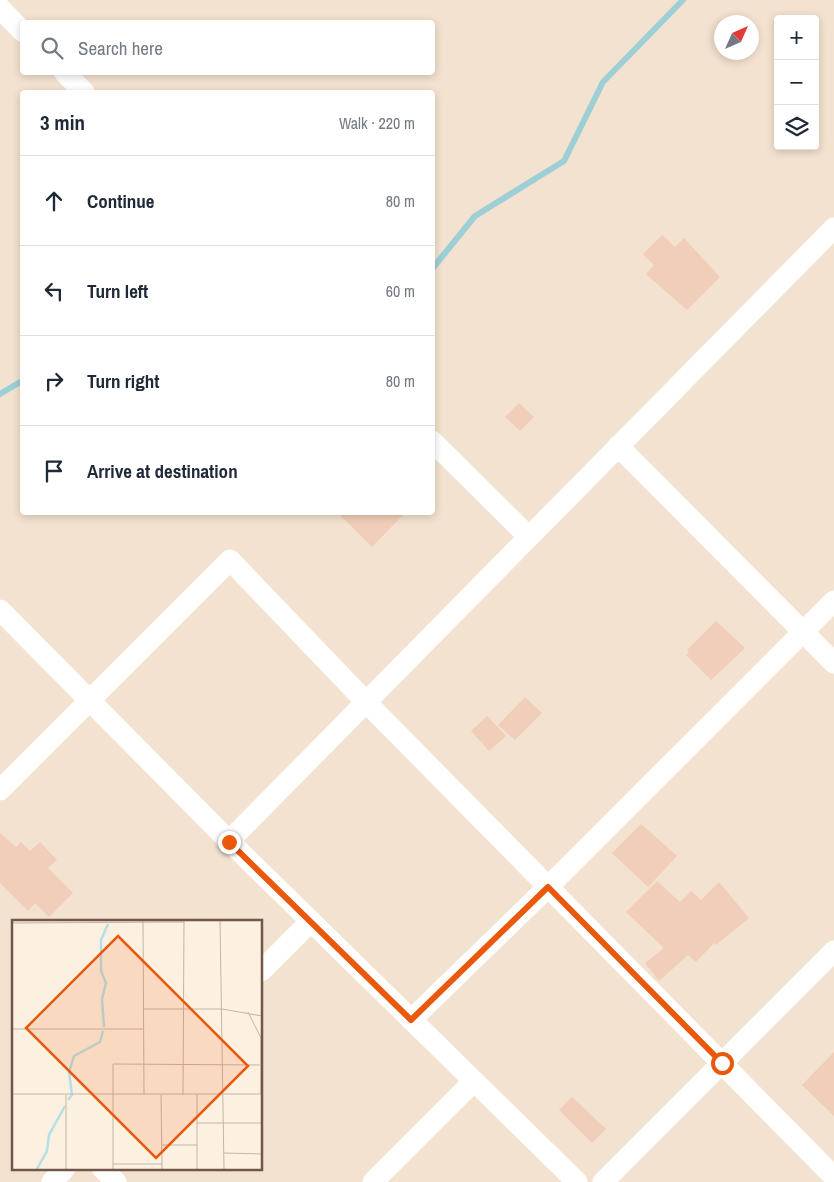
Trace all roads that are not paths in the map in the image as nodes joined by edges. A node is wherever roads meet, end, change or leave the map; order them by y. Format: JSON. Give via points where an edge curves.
{"nodes":[{"id":1,"x":0,"y":8,"type":"edge"},
{"id":2,"x":20,"y":29,"type":"edge"},
{"id":3,"x":67,"y":75,"type":"edge"},
{"id":4,"x":82,"y":90,"type":"edge"},
{"id":5,"x":834,"y":228,"type":"edge"},
{"id":6,"x":435,"y":444,"type":"edge"},
{"id":7,"x":618,"y":446,"type":"junction"},
{"id":8,"x":528,"y":536,"type":"junction"},
{"id":9,"x":834,"y":601,"type":"edge"},
{"id":10,"x":0,"y":610,"type":"edge"},
{"id":11,"x":803,"y":632,"type":"junction"},
{"id":12,"x":834,"y":663,"type":"edge"},
{"id":13,"x":89,"y":700,"type":"junction"},
{"id":14,"x":366,"y":702,"type":"junction"},
{"id":15,"x":0,"y":790,"type":"edge"},
{"id":16,"x":229,"y":842,"type":"junction"},
{"id":17,"x":548,"y":887,"type":"junction"},
{"id":18,"x":310,"y":921,"type":"junction"},
{"id":19,"x":834,"y":950,"type":"edge"},
{"id":20,"x":262,"y":970,"type":"edge"},
{"id":21,"x":411,"y":1020,"type":"junction"},
{"id":22,"x":722,"y":1063,"type":"junction"},
{"id":23,"x":474,"y":1081,"type":"junction"},
{"id":24,"x":63,"y":1170,"type":"edge"},
{"id":25,"x":104,"y":1170,"type":"edge"},
{"id":26,"x":834,"y":1177,"type":"edge"},
{"id":27,"x":52,"y":1182,"type":"edge"},
{"id":28,"x":116,"y":1182,"type":"edge"},
{"id":29,"x":373,"y":1182,"type":"edge"},
{"id":30,"x":577,"y":1182,"type":"edge"},
{"id":31,"x":602,"y":1182,"type":"edge"}],
"edges":[{"from":1,"to":2,"type":"street"},
{"from":3,"to":4,"type":"street"},
{"from":5,"to":7,"type":"street"},
{"from":6,"to":8,"type":"street"},
{"from":7,"to":8,"type":"street"},
{"from":7,"to":11,"type":"street"},
{"from":8,"to":14,"type":"street"},
{"from":9,"to":11,"type":"street"},
{"from":10,"to":13,"type":"street"},
{"from":11,"to":12,"type":"street"},
{"from":11,"to":17,"type":"street"},
{"from":13,"to":14,"type":"street","via":[[230,560]]},
{"from":13,"to":15,"type":"street"},
{"from":13,"to":16,"type":"street"},
{"from":14,"to":16,"type":"street"},
{"from":14,"to":17,"type":"street"},
{"from":16,"to":18,"type":"street"},
{"from":17,"to":21,"type":"street"},
{"from":17,"to":22,"type":"street"},
{"from":18,"to":20,"type":"street"},
{"from":18,"to":21,"type":"street"},
{"from":19,"to":22,"type":"street"},
{"from":21,"to":23,"type":"street"},
{"from":22,"to":26,"type":"street"},
{"from":22,"to":31,"type":"street"},
{"from":23,"to":29,"type":"street"},
{"from":23,"to":30,"type":"street"},
{"from":24,"to":27,"type":"street"},
{"from":25,"to":28,"type":"street"}]}
